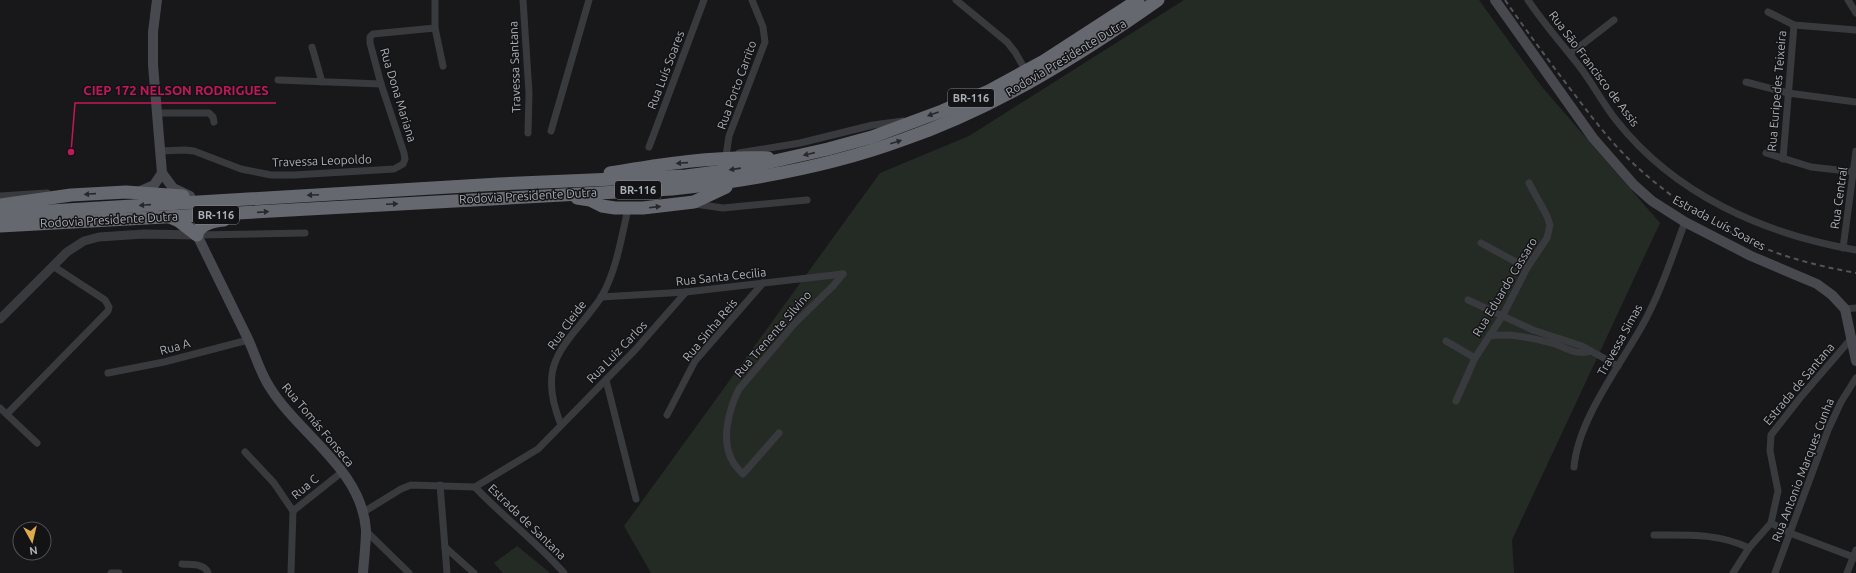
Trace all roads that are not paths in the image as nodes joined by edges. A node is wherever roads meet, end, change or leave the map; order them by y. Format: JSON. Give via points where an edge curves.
{"nodes":[{"id":1,"x":157,"y":0,"type":"edge"},
{"id":2,"x":435,"y":0,"type":"edge"},
{"id":3,"x":523,"y":0,"type":"edge"},
{"id":4,"x":589,"y":0,"type":"edge"},
{"id":5,"x":704,"y":0,"type":"edge"},
{"id":6,"x":752,"y":0,"type":"edge"},
{"id":7,"x":956,"y":0,"type":"edge"},
{"id":8,"x":1158,"y":0,"type":"edge"},
{"id":9,"x":1162,"y":0,"type":"edge"},
{"id":10,"x":1495,"y":0,"type":"edge"},
{"id":11,"x":1528,"y":0,"type":"edge"},
{"id":12,"x":1848,"y":0,"type":"edge"},
{"id":13,"x":1140,"y":5,"type":"edge"},
{"id":14,"x":1768,"y":12,"type":"dead end"},
{"id":15,"x":1856,"y":13,"type":"edge"},
{"id":16,"x":1614,"y":20,"type":"dead end"},
{"id":17,"x":1794,"y":25,"type":"junction"},
{"id":18,"x":435,"y":28,"type":"junction"},
{"id":19,"x":1856,"y":30,"type":"edge"},
{"id":20,"x":312,"y":47,"type":"dead end"},
{"id":21,"x":1570,"y":54,"type":"junction"},
{"id":22,"x":443,"y":66,"type":"dead end"},
{"id":23,"x":1026,"y":71,"type":"junction"},
{"id":24,"x":278,"y":80,"type":"dead end"},
{"id":25,"x":322,"y":82,"type":"junction"},
{"id":26,"x":1746,"y":82,"type":"dead end"},
{"id":27,"x":381,"y":84,"type":"junction"},
{"id":28,"x":1788,"y":93,"type":"junction"},
{"id":29,"x":1856,"y":102,"type":"edge"},
{"id":30,"x":157,"y":113,"type":"junction"},
{"id":31,"x":214,"y":122,"type":"dead end"},
{"id":32,"x":912,"y":122,"type":"junction"},
{"id":33,"x":551,"y":131,"type":"dead end"},
{"id":34,"x":528,"y":133,"type":"dead end"},
{"id":35,"x":649,"y":147,"type":"dead end"},
{"id":36,"x":160,"y":151,"type":"junction"},
{"id":37,"x":1856,"y":151,"type":"edge"},
{"id":38,"x":404,"y":153,"type":"joint"},
{"id":39,"x":859,"y":153,"type":"junction"},
{"id":40,"x":1766,"y":153,"type":"dead end"},
{"id":41,"x":724,"y":157,"type":"junction"},
{"id":42,"x":787,"y":159,"type":"junction"},
{"id":43,"x":1783,"y":159,"type":"junction"},
{"id":44,"x":1855,"y":172,"type":"edge"},
{"id":45,"x":162,"y":173,"type":"junction"},
{"id":46,"x":1529,"y":183,"type":"dead end"},
{"id":47,"x":456,"y":187,"type":"junction"},
{"id":48,"x":137,"y":192,"type":"junction"},
{"id":49,"x":72,"y":195,"type":"junction"},
{"id":50,"x":0,"y":196,"type":"edge"},
{"id":51,"x":190,"y":196,"type":"junction"},
{"id":52,"x":240,"y":199,"type":"junction"},
{"id":53,"x":807,"y":200,"type":"dead end"},
{"id":54,"x":431,"y":202,"type":"junction"},
{"id":55,"x":688,"y":203,"type":"junction"},
{"id":56,"x":0,"y":205,"type":"edge"},
{"id":57,"x":628,"y":209,"type":"junction"},
{"id":58,"x":0,"y":214,"type":"edge"},
{"id":59,"x":241,"y":214,"type":"junction"},
{"id":60,"x":168,"y":217,"type":"junction"},
{"id":61,"x":1685,"y":222,"type":"junction"},
{"id":62,"x":0,"y":226,"type":"edge"},
{"id":63,"x":305,"y":233,"type":"dead end"},
{"id":64,"x":197,"y":235,"type":"junction"},
{"id":65,"x":1481,"y":243,"type":"dead end"},
{"id":66,"x":1843,"y":248,"type":"junction"},
{"id":67,"x":1856,"y":250,"type":"edge"},
{"id":68,"x":53,"y":266,"type":"junction"},
{"id":69,"x":1527,"y":268,"type":"junction"},
{"id":70,"x":843,"y":274,"type":"joint"},
{"id":71,"x":763,"y":283,"type":"junction"},
{"id":72,"x":686,"y":292,"type":"junction"},
{"id":73,"x":601,"y":297,"type":"junction"},
{"id":74,"x":1468,"y":300,"type":"dead end"},
{"id":75,"x":1856,"y":308,"type":"edge"},
{"id":76,"x":1845,"y":310,"type":"junction"},
{"id":77,"x":1503,"y":316,"type":"junction"},
{"id":78,"x":0,"y":319,"type":"edge"},
{"id":79,"x":1490,"y":336,"type":"junction"},
{"id":80,"x":248,"y":340,"type":"junction"},
{"id":81,"x":1850,"y":340,"type":"junction"},
{"id":82,"x":1446,"y":341,"type":"dead end"},
{"id":83,"x":1590,"y":351,"type":"junction"},
{"id":84,"x":1474,"y":358,"type":"junction"},
{"id":85,"x":1856,"y":361,"type":"edge"},
{"id":86,"x":1618,"y":366,"type":"junction"},
{"id":87,"x":108,"y":373,"type":"dead end"},
{"id":88,"x":1856,"y":378,"type":"edge"},
{"id":89,"x":606,"y":380,"type":"junction"},
{"id":90,"x":1456,"y":401,"type":"dead end"},
{"id":91,"x":0,"y":408,"type":"edge"},
{"id":92,"x":7,"y":414,"type":"junction"},
{"id":93,"x":667,"y":415,"type":"dead end"},
{"id":94,"x":561,"y":425,"type":"junction"},
{"id":95,"x":779,"y":433,"type":"dead end"},
{"id":96,"x":37,"y":443,"type":"dead end"},
{"id":97,"x":245,"y":452,"type":"dead end"},
{"id":98,"x":1574,"y":467,"type":"dead end"},
{"id":99,"x":342,"y":472,"type":"junction"},
{"id":100,"x":440,"y":485,"type":"junction"},
{"id":101,"x":475,"y":486,"type":"junction"},
{"id":102,"x":636,"y":499,"type":"dead end"},
{"id":103,"x":293,"y":511,"type":"junction"},
{"id":104,"x":362,"y":513,"type":"junction"},
{"id":105,"x":1771,"y":523,"type":"junction"},
{"id":106,"x":366,"y":531,"type":"junction"},
{"id":107,"x":1790,"y":533,"type":"junction"},
{"id":108,"x":1654,"y":535,"type":"dead end"},
{"id":109,"x":445,"y":547,"type":"junction"},
{"id":110,"x":1749,"y":548,"type":"junction"},
{"id":111,"x":1855,"y":555,"type":"edge"},
{"id":112,"x":182,"y":564,"type":"dead end"},
{"id":113,"x":111,"y":573,"type":"edge"},
{"id":114,"x":119,"y":573,"type":"edge"},
{"id":115,"x":208,"y":573,"type":"edge"},
{"id":116,"x":291,"y":573,"type":"edge"},
{"id":117,"x":363,"y":573,"type":"edge"},
{"id":118,"x":410,"y":573,"type":"edge"},
{"id":119,"x":447,"y":573,"type":"edge"},
{"id":120,"x":474,"y":573,"type":"edge"},
{"id":121,"x":564,"y":573,"type":"edge"},
{"id":122,"x":1733,"y":573,"type":"edge"},
{"id":123,"x":1775,"y":573,"type":"edge"},
{"id":124,"x":1847,"y":573,"type":"edge"}],
"edges":[{"from":1,"to":30,"type":"main road","via":[[153,32]]},
{"from":2,"to":18,"type":"street"},
{"from":3,"to":34,"type":"street","name":"Travessa Santana","via":[[529,93]]},
{"from":4,"to":33,"type":"street"},
{"from":5,"to":35,"type":"street","name":"Rua Luís Soares"},
{"from":6,"to":41,"type":"street","name":"Rua Porto Carrito","via":[[763,27],[765,42],[729,136]]},
{"from":7,"to":23,"type":"street","via":[[1007,42]]},
{"from":8,"to":13,"type":"highway","name":"Rodovia Presidente Dutra","number":"BR-116"},
{"from":9,"to":13,"type":"highway"},
{"from":10,"to":61,"type":"main road","name":"Estrada Luís Soares","via":[[1593,138],[1620,171],[1652,201]]},
{"from":11,"to":21,"type":"street","name":"Rua São Francisco de Assis"},
{"from":12,"to":15,"type":"street"},
{"from":13,"to":23,"type":"highway","name":"Rodovia Presidente Dutra","number":"BR-116"},
{"from":39,"to":13,"type":"highway","name":"Rodovia Presidente Dutra","number":"BR-116","one_way":true,"via":[[902,140],[1010,92],[1058,65]]},
{"from":14,"to":17,"type":"street"},
{"from":16,"to":21,"type":"street"},
{"from":17,"to":19,"type":"street"},
{"from":17,"to":28,"type":"street","name":"Rua Euripedes Teixeira"},
{"from":18,"to":22,"type":"street"},
{"from":18,"to":27,"type":"street","name":"Rua Dona Mariana","via":[[373,34],[370,37]]},
{"from":20,"to":25,"type":"street"},
{"from":21,"to":66,"type":"street","name":"Rua São Francisco de Assis","via":[[1621,126],[1652,159],[1691,190],[1746,219],[1800,238]]},
{"from":23,"to":32,"type":"highway","name":"Rodovia Presidente Dutra","number":"BR-116","one_way":true,"via":[[989,91]]},
{"from":24,"to":25,"type":"street"},
{"from":25,"to":27,"type":"street"},
{"from":26,"to":28,"type":"street"},
{"from":27,"to":38,"type":"street","name":"Rua Dona Mariana"},
{"from":28,"to":29,"type":"street"},
{"from":28,"to":43,"type":"street","name":"Rua Euripedes Teixeira"},
{"from":30,"to":31,"type":"street","via":[[209,113],[213,116]]},
{"from":30,"to":36,"type":"main road"},
{"from":32,"to":41,"type":"street","via":[[887,122],[800,143]]},
{"from":32,"to":42,"type":"highway","name":"Rodovia Presidente Dutra","number":"BR-116","one_way":true,"via":[[858,141]]},
{"from":36,"to":38,"type":"street","name":"Travessa Leopoldo","via":[[194,151],[241,169],[271,175],[394,169],[404,164]]},
{"from":36,"to":45,"type":"main road"},
{"from":37,"to":44,"type":"street","name":"Rua Central"},
{"from":39,"to":54,"type":"highway","name":"Rodovia Presidente Dutra","number":"BR-116","via":[[747,180],[705,185]]},
{"from":39,"to":55,"type":"highway","via":[[849,160],[722,188],[698,201]]},
{"from":40,"to":43,"type":"street"},
{"from":41,"to":42,"type":"highway"},
{"from":41,"to":47,"type":"highway","one_way":true,"via":[[596,174],[495,178]]},
{"from":42,"to":47,"type":"highway","name":"Rodovia Presidente Dutra","number":"BR-116","one_way":true,"via":[[686,176]]},
{"from":43,"to":44,"type":"street","via":[[1811,167]]},
{"from":44,"to":66,"type":"street","name":"Rua Central"},
{"from":45,"to":48,"type":"main road","via":[[154,185]]},
{"from":45,"to":51,"type":"main road","via":[[173,188]]},
{"from":46,"to":69,"type":"street","name":"Rua Eduardo Cassaro","via":[[1550,225],[1548,238]]},
{"from":47,"to":52,"type":"highway","name":"Rodovia Presidente Dutra","number":"BR-116","one_way":true},
{"from":48,"to":49,"type":"highway","one_way":true},
{"from":48,"to":51,"type":"highway"},
{"from":49,"to":50,"type":"street","via":[[34,193]]},
{"from":49,"to":56,"type":"highway"},
{"from":51,"to":52,"type":"highway"},
{"from":52,"to":58,"type":"highway","name":"Rodovia Presidente Dutra","number":"BR-116","one_way":true},
{"from":53,"to":55,"type":"street","via":[[723,208]]},
{"from":54,"to":57,"type":"highway","via":[[508,202],[580,198],[602,206]]},
{"from":59,"to":54,"type":"highway","name":"Rodovia Presidente Dutra","number":"BR-116","one_way":true},
{"from":57,"to":55,"type":"highway","one_way":true},
{"from":57,"to":73,"type":"street","name":"Rua Cleide","via":[[617,262]]},
{"from":59,"to":60,"type":"highway","name":"Rodovia Presidente Dutra","number":"BR-116"},
{"from":59,"to":64,"type":"highway","via":[[201,227]]},
{"from":60,"to":62,"type":"highway","name":"Rodovia Presidente Dutra","number":"BR-116"},
{"from":60,"to":64,"type":"highway","via":[[179,221]]},
{"from":61,"to":76,"type":"main road","name":"Estrada Luís Soares","via":[[1751,256],[1817,284],[1832,295]]},
{"from":61,"to":86,"type":"street","name":"Travessa Simas","via":[[1663,281]]},
{"from":63,"to":64,"type":"street"},
{"from":64,"to":68,"type":"street","via":[[144,234],[90,239],[72,248]]},
{"from":64,"to":80,"type":"main road","name":"Rua Tomás Fonseca"},
{"from":65,"to":69,"type":"street"},
{"from":66,"to":67,"type":"street","name":"Rua São Francisco de Assis"},
{"from":68,"to":78,"type":"street"},
{"from":68,"to":92,"type":"street","via":[[105,300],[109,307],[108,311]]},
{"from":69,"to":77,"type":"street","name":"Rua Eduardo Cassaro"},
{"from":70,"to":71,"type":"street","name":"Rua Santa Cecilia"},
{"from":70,"to":95,"type":"street","name":"Rua Trenente Silvino","via":[[795,323],[739,389],[729,414],[727,442],[732,462],[742,474]]},
{"from":71,"to":72,"type":"street","name":"Rua Santa Cecilia"},
{"from":71,"to":93,"type":"street","name":"Rua Sinha Reis","via":[[694,361]]},
{"from":72,"to":73,"type":"street","name":"Rua Santa Cecilia"},
{"from":72,"to":89,"type":"street","name":"Rua Luiz Carlos"},
{"from":73,"to":94,"type":"street","name":"Rua Cleide","via":[[555,360],[552,396]]},
{"from":74,"to":77,"type":"street"},
{"from":75,"to":76,"type":"street"},
{"from":76,"to":81,"type":"main road"},
{"from":77,"to":79,"type":"street","name":"Rua Eduardo Cassaro"},
{"from":77,"to":83,"type":"street"},
{"from":79,"to":83,"type":"street","via":[[1512,335],[1553,344],[1572,352]]},
{"from":79,"to":84,"type":"street","name":"Rua Eduardo Cassaro"},
{"from":80,"to":87,"type":"street","name":"Rua A","via":[[164,362]]},
{"from":80,"to":99,"type":"main road","name":"Rua Tomás Fonseca","via":[[268,385],[278,400]]},
{"from":81,"to":85,"type":"main road"},
{"from":81,"to":105,"type":"street","name":"Estrada de Santana","via":[[1771,435],[1770,451],[1778,491]]},
{"from":82,"to":84,"type":"street"},
{"from":83,"to":86,"type":"street"},
{"from":84,"to":90,"type":"street","name":"Rua Eduardo Cassaro"},
{"from":86,"to":98,"type":"street","name":"Travessa Simas","via":[[1582,434]]},
{"from":88,"to":107,"type":"street","name":"Rua Antonio Marques Cunha","via":[[1828,430]]},
{"from":89,"to":94,"type":"street","name":"Rua Luiz Carlos"},
{"from":89,"to":102,"type":"street"},
{"from":91,"to":92,"type":"street"},
{"from":92,"to":96,"type":"street"},
{"from":94,"to":101,"type":"street","via":[[538,449]]},
{"from":97,"to":103,"type":"street","via":[[274,483]]},
{"from":99,"to":103,"type":"street","name":"Rua C"},
{"from":99,"to":104,"type":"main road","name":"Rua Tomás Fonseca"},
{"from":100,"to":101,"type":"street"},
{"from":100,"to":104,"type":"street","via":[[411,485]]},
{"from":100,"to":109,"type":"street"},
{"from":101,"to":121,"type":"street","name":"Estrada de Santana"},
{"from":103,"to":116,"type":"street","name":"Rua C"},
{"from":104,"to":106,"type":"main road","name":"Rua Tomás Fonseca"},
{"from":105,"to":107,"type":"street"},
{"from":105,"to":110,"type":"street","name":"Estrada de Santana"},
{"from":106,"to":117,"type":"main road","name":"Rua Tomás Fonseca"},
{"from":106,"to":118,"type":"street"},
{"from":107,"to":111,"type":"street"},
{"from":107,"to":123,"type":"street","name":"Rua Antonio Marques Cunha"},
{"from":108,"to":110,"type":"street","via":[[1720,537]]},
{"from":109,"to":119,"type":"street"},
{"from":109,"to":120,"type":"street"},
{"from":110,"to":122,"type":"street","name":"Estrada de Santana"},
{"from":111,"to":124,"type":"street"},
{"from":112,"to":115,"type":"street","via":[[203,566]]},
{"from":113,"to":114,"type":"street"}]}
